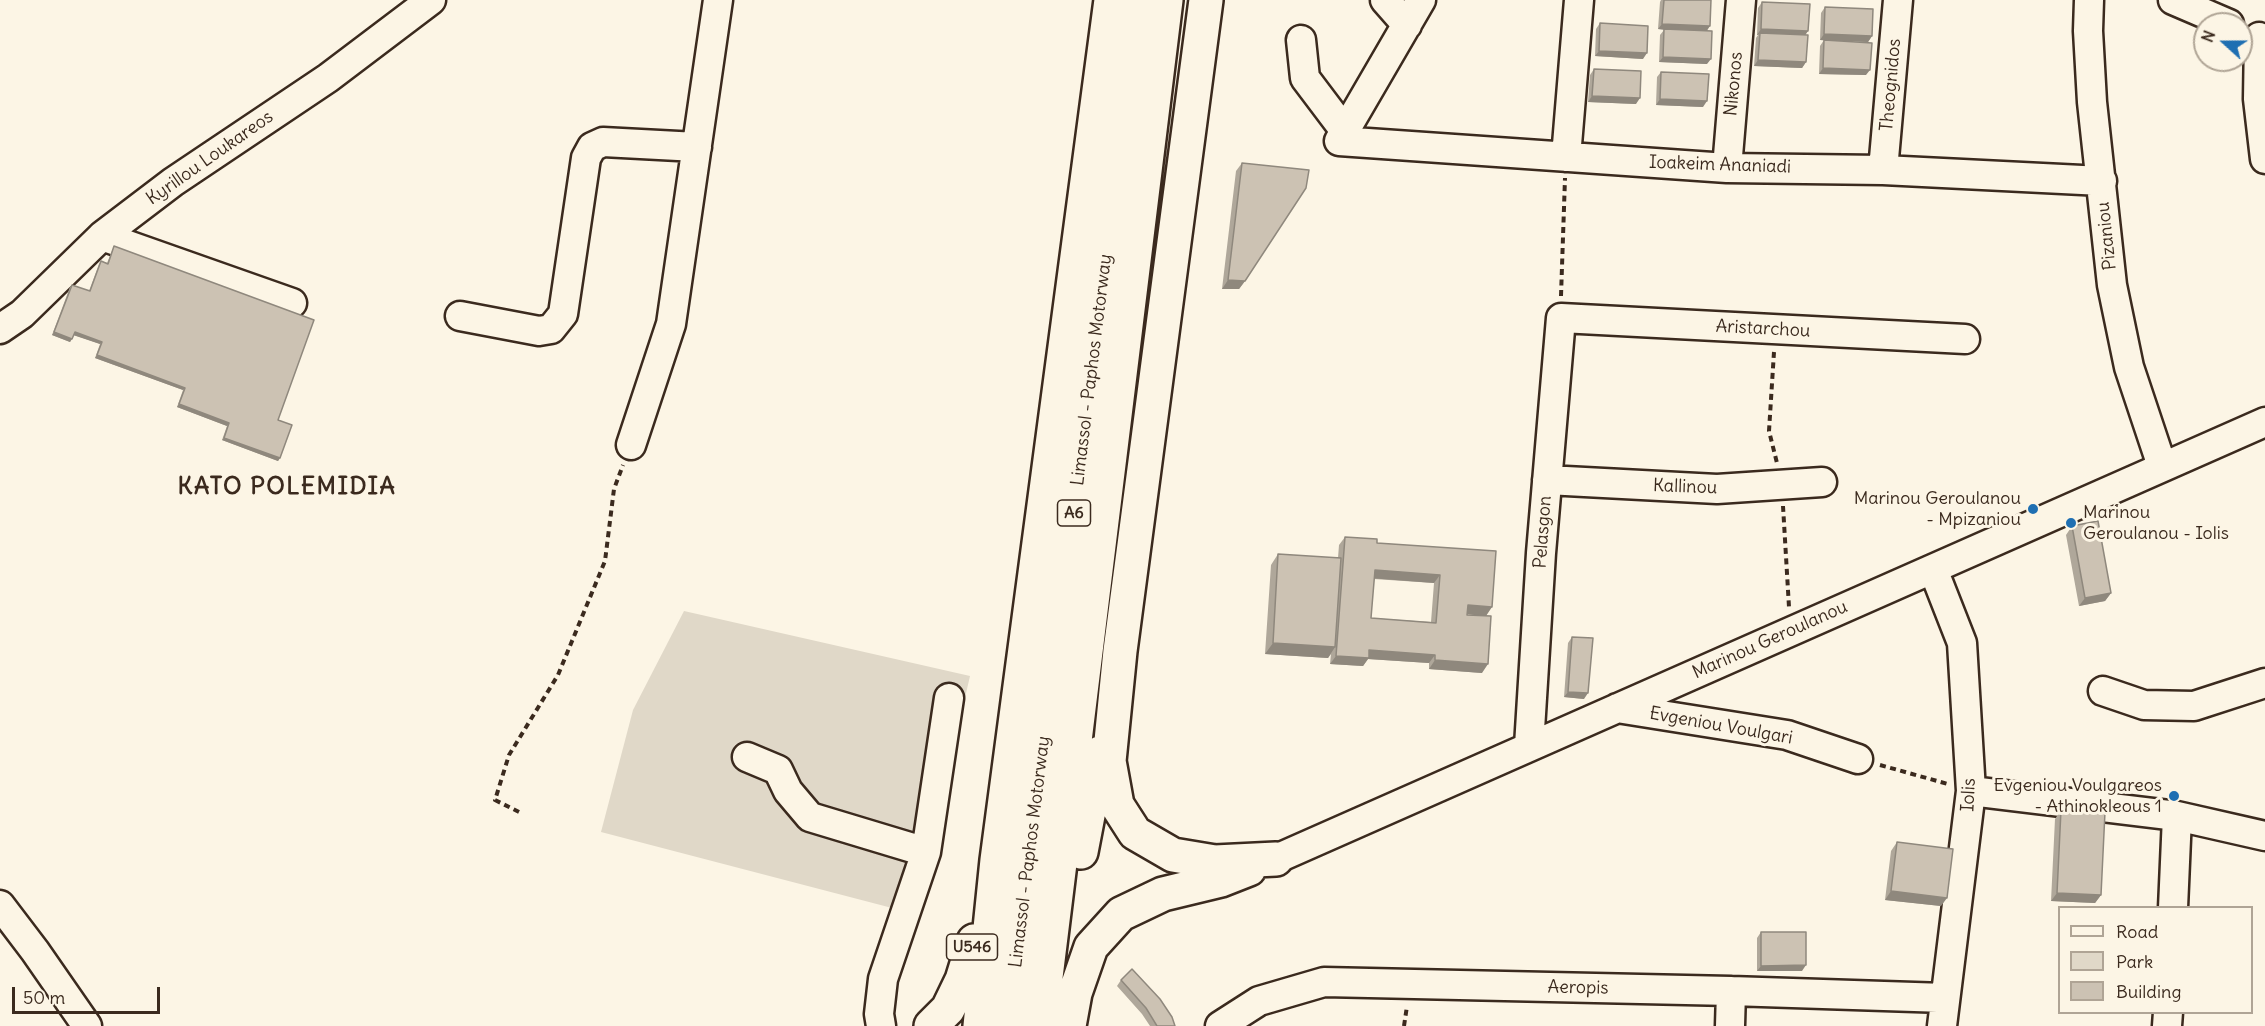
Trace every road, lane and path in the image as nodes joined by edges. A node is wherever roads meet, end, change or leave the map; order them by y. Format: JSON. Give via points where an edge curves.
{"nodes":[{"id":1,"x":431,"y":0,"type":"edge"},
{"id":2,"x":717,"y":0,"type":"edge"},
{"id":3,"x":1110,"y":0,"type":"edge"},
{"id":4,"x":1140,"y":0,"type":"edge"},
{"id":5,"x":1166,"y":0,"type":"edge"},
{"id":6,"x":1206,"y":0,"type":"edge"},
{"id":7,"x":1385,"y":0,"type":"edge"},
{"id":8,"x":1421,"y":0,"type":"edge"},
{"id":9,"x":1579,"y":0,"type":"edge"},
{"id":10,"x":1741,"y":0,"type":"edge"},
{"id":11,"x":1899,"y":0,"type":"edge"},
{"id":12,"x":2089,"y":0,"type":"edge"},
{"id":13,"x":2173,"y":0,"type":"edge"},
{"id":14,"x":2201,"y":12,"type":"edge"},
{"id":15,"x":1407,"y":25,"type":"junction"},
{"id":16,"x":2255,"y":35,"type":"edge"},
{"id":17,"x":1301,"y":40,"type":"dead end"},
{"id":18,"x":1342,"y":136,"type":"junction"},
{"id":19,"x":697,"y":147,"type":"junction"},
{"id":20,"x":1566,"y":157,"type":"junction"},
{"id":21,"x":2265,"y":159,"type":"edge"},
{"id":22,"x":1727,"y":168,"type":"junction"},
{"id":23,"x":1882,"y":170,"type":"junction"},
{"id":24,"x":2102,"y":181,"type":"junction"},
{"id":25,"x":102,"y":236,"type":"junction"},
{"id":26,"x":292,"y":303,"type":"dead end"},
{"id":27,"x":459,"y":316,"type":"dead end"},
{"id":28,"x":1561,"y":318,"type":"junction"},
{"id":29,"x":0,"y":329,"type":"edge"},
{"id":30,"x":1965,"y":339,"type":"dead end"},
{"id":31,"x":2265,"y":422,"type":"edge"},
{"id":32,"x":631,"y":445,"type":"joint"},
{"id":33,"x":2162,"y":466,"type":"junction"},
{"id":34,"x":1547,"y":480,"type":"junction"},
{"id":35,"x":1822,"y":482,"type":"dead end"},
{"id":36,"x":1933,"y":569,"type":"junction"},
{"id":37,"x":1120,"y":651,"type":"junction"},
{"id":38,"x":2265,"y":683,"type":"edge"},
{"id":39,"x":2103,"y":691,"type":"dead end"},
{"id":40,"x":949,"y":698,"type":"dead end"},
{"id":41,"x":1617,"y":708,"type":"junction"},
{"id":42,"x":1529,"y":746,"type":"junction"},
{"id":43,"x":747,"y":757,"type":"dead end"},
{"id":44,"x":1858,"y":759,"type":"joint"},
{"id":45,"x":1971,"y":791,"type":"junction"},
{"id":46,"x":519,"y":812,"type":"dead end"},
{"id":47,"x":2177,"y":816,"type":"junction"},
{"id":48,"x":2265,"y":836,"type":"edge"},
{"id":49,"x":926,"y":852,"type":"junction"},
{"id":50,"x":1276,"y":859,"type":"junction"},
{"id":51,"x":998,"y":860,"type":"junction"},
{"id":52,"x":0,"y":905,"type":"edge"},
{"id":53,"x":2173,"y":906,"type":"edge"},
{"id":54,"x":1731,"y":991,"type":"junction"},
{"id":55,"x":1945,"y":998,"type":"junction"},
{"id":56,"x":87,"y":1026,"type":"edge"},
{"id":57,"x":880,"y":1026,"type":"edge"},
{"id":58,"x":932,"y":1026,"type":"edge"},
{"id":59,"x":980,"y":1026,"type":"edge"},
{"id":60,"x":1008,"y":1026,"type":"edge"},
{"id":61,"x":1041,"y":1026,"type":"edge"},
{"id":62,"x":1069,"y":1026,"type":"edge"},
{"id":63,"x":1220,"y":1026,"type":"edge"},
{"id":64,"x":1730,"y":1026,"type":"edge"},
{"id":65,"x":1942,"y":1026,"type":"edge"}],
"edges":[{"from":1,"to":25,"type":"street","name":"Kyrillou Loukareos","via":[[328,78],[173,182]]},
{"from":2,"to":19,"type":"street"},
{"from":3,"to":51,"type":"highway"},
{"from":4,"to":60,"type":"highway","name":"Limassol - Paphos Motorway","number":"A6"},
{"from":5,"to":61,"type":"highway","name":"Limassol - Paphos Motorway","number":"A6"},
{"from":6,"to":37,"type":"highway"},
{"from":7,"to":15,"type":"street"},
{"from":8,"to":15,"type":"street"},
{"from":9,"to":20,"type":"street"},
{"from":10,"to":22,"type":"street","name":"Nikonos"},
{"from":11,"to":23,"type":"street","name":"Theognidos"},
{"from":12,"to":24,"type":"street","name":"Pizaniou","via":[[2092,102]]},
{"from":13,"to":14,"type":"street"},
{"from":15,"to":18,"type":"street"},
{"from":16,"to":21,"type":"street"},
{"from":17,"to":18,"type":"street","via":[[1305,78]]},
{"from":18,"to":20,"type":"street","name":"Ioakeim Ananiadi"},
{"from":19,"to":27,"type":"street","via":[[603,142],[592,147],[586,158],[563,314],[551,329],[539,331]]},
{"from":19,"to":32,"type":"street","via":[[671,324]]},
{"from":20,"to":22,"type":"street","name":"Ioakeim Ananiadi"},
{"from":20,"to":28,"type":"path"},
{"from":22,"to":23,"type":"street","name":"Ioakeim Ananiadi"},
{"from":23,"to":24,"type":"street","name":"Ioakeim Ananiadi"},
{"from":24,"to":33,"type":"street","name":"Pizaniou","via":[[2112,285],[2129,367]]},
{"from":25,"to":26,"type":"street"},
{"from":25,"to":29,"type":"street","name":"Kyrillou Loukareos","via":[[22,314]]},
{"from":28,"to":30,"type":"street","name":"Aristarchou"},
{"from":28,"to":34,"type":"street","name":"Pelasgon"},
{"from":31,"to":33,"type":"street","name":"Marinou Geroulanou"},
{"from":32,"to":46,"type":"path","via":[[614,489],[606,561],[558,675],[509,755],[495,800]]},
{"from":33,"to":36,"type":"street","name":"Marinou Geroulanou"},
{"from":34,"to":35,"type":"street","name":"Kallinou","via":[[1717,489]]},
{"from":34,"to":42,"type":"street","name":"Pelasgon"},
{"from":36,"to":41,"type":"street","name":"Marinou Geroulanou"},
{"from":36,"to":45,"type":"street","name":"Iolis","via":[[1962,643]]},
{"from":37,"to":50,"type":"highway","via":[[1109,761],[1117,805],[1136,833],[1173,855],[1215,862]]},
{"from":37,"to":61,"type":"highway","via":[[1076,883]]},
{"from":38,"to":39,"type":"street","via":[[2194,706],[2145,705]]},
{"from":40,"to":49,"type":"street"},
{"from":41,"to":42,"type":"street","name":"Marinou Geroulanou"},
{"from":41,"to":44,"type":"street","name":"Evgeniou Voulgari","via":[[1787,735]]},
{"from":42,"to":50,"type":"street","name":"Marinou Geroulanou"},
{"from":43,"to":49,"type":"street","via":[[778,770],[810,817]]},
{"from":44,"to":45,"type":"path"},
{"from":45,"to":47,"type":"street"},
{"from":45,"to":55,"type":"street","name":"Iolis"},
{"from":47,"to":48,"type":"street"},
{"from":47,"to":53,"type":"street"},
{"from":49,"to":57,"type":"street","via":[[883,979]]},
{"from":50,"to":62,"type":"highway","via":[[1221,880],[1163,894],[1121,914],[1090,947]]},
{"from":51,"to":58,"type":"highway","number":"U546","via":[[962,980],[948,1009]]},
{"from":51,"to":59,"type":"highway"},
{"from":52,"to":56,"type":"street"},
{"from":54,"to":55,"type":"street","name":"Aeropis"},
{"from":54,"to":63,"type":"street","name":"Aeropis","via":[[1324,982],[1259,1001]]},
{"from":54,"to":64,"type":"street"},
{"from":55,"to":65,"type":"street","name":"Iolis"}]}
